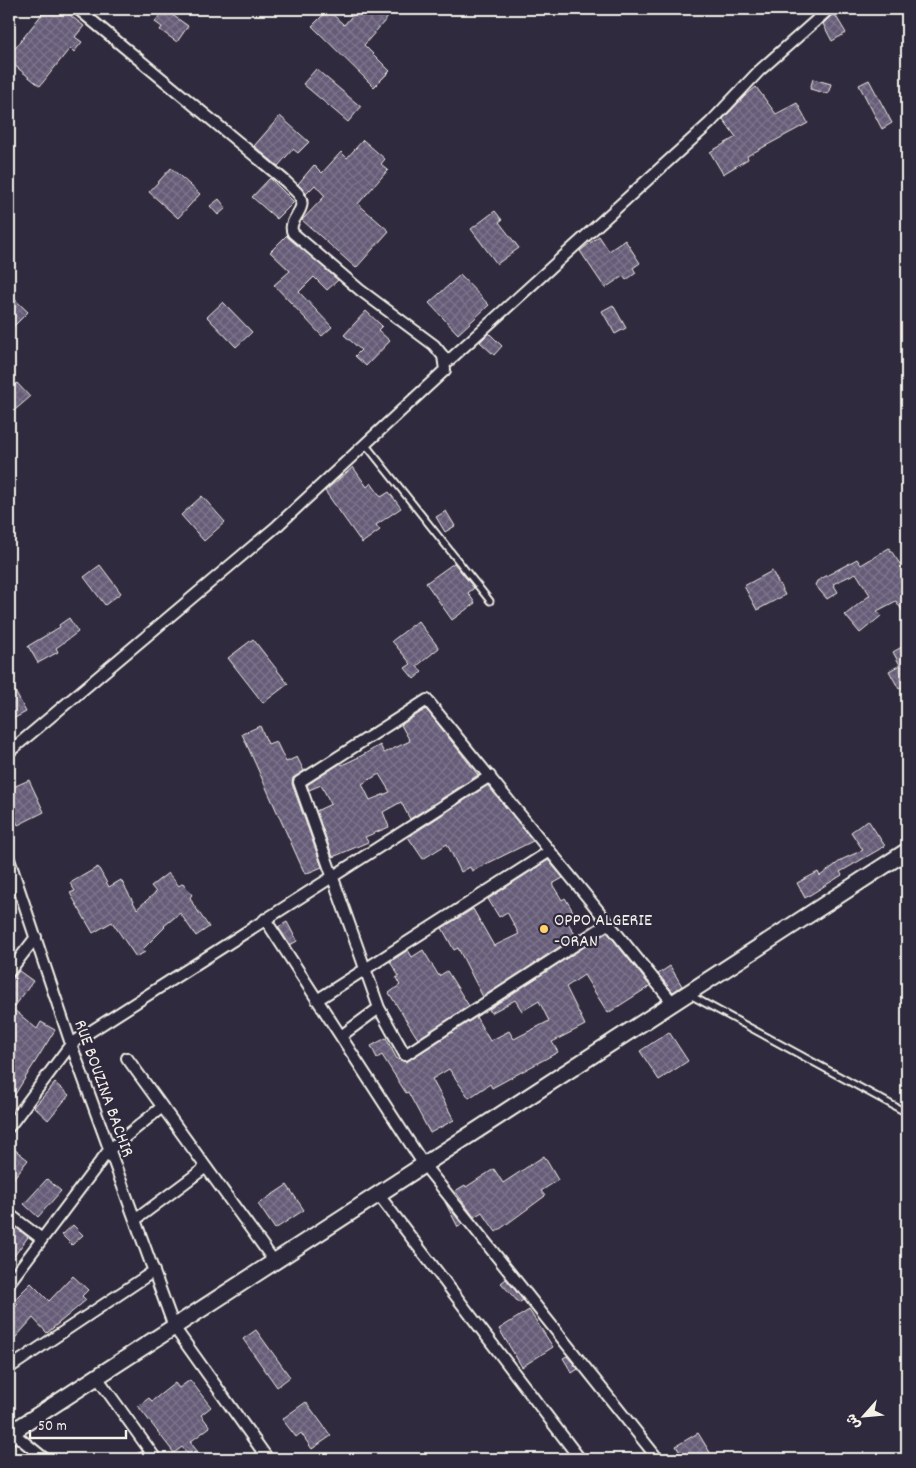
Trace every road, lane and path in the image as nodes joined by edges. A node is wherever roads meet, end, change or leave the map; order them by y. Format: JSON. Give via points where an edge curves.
{"nodes":[{"id":1,"x":78,"y":9,"type":"edge"},
{"id":2,"x":829,"y":9,"type":"edge"},
{"id":3,"x":446,"y":363,"type":"junction"},
{"id":4,"x":366,"y":445,"type":"junction"},
{"id":5,"x":490,"y":601,"type":"dead end"},
{"id":6,"x":9,"y":752,"type":"edge"},
{"id":7,"x":490,"y":776,"type":"junction"},
{"id":8,"x":550,"y":851,"type":"junction"},
{"id":9,"x":907,"y":851,"type":"edge"},
{"id":10,"x":9,"y":859,"type":"edge"},
{"id":11,"x":332,"y":876,"type":"junction"},
{"id":12,"x":265,"y":919,"type":"junction"},
{"id":13,"x":609,"y":924,"type":"junction"},
{"id":14,"x":36,"y":937,"type":"junction"},
{"id":15,"x":365,"y":969,"type":"junction"},
{"id":16,"x":9,"y":972,"type":"edge"},
{"id":17,"x":688,"y":994,"type":"junction"},
{"id":18,"x":317,"y":1000,"type":"junction"},
{"id":19,"x":673,"y":1003,"type":"junction"},
{"id":20,"x":379,"y":1008,"type":"junction"},
{"id":21,"x":341,"y":1036,"type":"junction"},
{"id":22,"x":71,"y":1044,"type":"junction"},
{"id":23,"x":127,"y":1058,"type":"dead end"},
{"id":24,"x":162,"y":1107,"type":"junction"},
{"id":25,"x":907,"y":1114,"type":"edge"},
{"id":26,"x":9,"y":1127,"type":"edge"},
{"id":27,"x":109,"y":1150,"type":"junction"},
{"id":28,"x":424,"y":1165,"type":"junction"},
{"id":29,"x":206,"y":1167,"type":"junction"},
{"id":30,"x":378,"y":1194,"type":"junction"},
{"id":31,"x":9,"y":1214,"type":"edge"},
{"id":32,"x":135,"y":1220,"type":"junction"},
{"id":33,"x":42,"y":1239,"type":"junction"},
{"id":34,"x":274,"y":1261,"type":"junction"},
{"id":35,"x":154,"y":1272,"type":"junction"},
{"id":36,"x":9,"y":1283,"type":"edge"},
{"id":37,"x":174,"y":1327,"type":"junction"},
{"id":38,"x":9,"y":1368,"type":"edge"},
{"id":39,"x":97,"y":1377,"type":"junction"},
{"id":40,"x":10,"y":1433,"type":"edge"},
{"id":41,"x":154,"y":1457,"type":"edge"},
{"id":42,"x":45,"y":1459,"type":"edge"},
{"id":43,"x":141,"y":1459,"type":"edge"},
{"id":44,"x":268,"y":1459,"type":"edge"},
{"id":45,"x":580,"y":1459,"type":"edge"},
{"id":46,"x":658,"y":1459,"type":"edge"}],
"edges":[{"from":1,"to":3,"type":"street","via":[[284,180],[300,196],[301,209],[292,223],[293,233],[360,290],[434,345]]},
{"from":2,"to":3,"type":"street","via":[[759,71],[710,123]]},
{"from":3,"to":4,"type":"street","via":[[445,370],[434,383]]},
{"from":4,"to":5,"type":"lane"},
{"from":4,"to":6,"type":"street","via":[[277,526]]},
{"from":7,"to":8,"type":"street"},
{"from":7,"to":11,"type":"street"},
{"from":7,"to":11,"type":"street","via":[[428,700],[299,782]]},
{"from":8,"to":13,"type":"street"},
{"from":8,"to":15,"type":"street"},
{"from":9,"to":17,"type":"main road"},
{"from":10,"to":14,"type":"street","name":"RUE BOUZINA BACHIR"},
{"from":11,"to":12,"type":"street"},
{"from":11,"to":15,"type":"street"},
{"from":12,"to":18,"type":"street"},
{"from":12,"to":22,"type":"street"},
{"from":13,"to":19,"type":"street"},
{"from":13,"to":20,"type":"street","via":[[405,1055]]},
{"from":14,"to":16,"type":"street"},
{"from":14,"to":22,"type":"street","name":"RUE BOUZINA BACHIR"},
{"from":15,"to":18,"type":"street"},
{"from":15,"to":20,"type":"street"},
{"from":17,"to":19,"type":"main road"},
{"from":17,"to":25,"type":"lane"},
{"from":18,"to":21,"type":"street"},
{"from":19,"to":28,"type":"main road"},
{"from":20,"to":21,"type":"street"},
{"from":21,"to":28,"type":"street"},
{"from":22,"to":26,"type":"street"},
{"from":22,"to":27,"type":"street","name":"RUE BOUZINA BACHIR"},
{"from":23,"to":24,"type":"street"},
{"from":24,"to":27,"type":"street"},
{"from":24,"to":29,"type":"street"},
{"from":27,"to":32,"type":"street","name":"RUE BOUZINA BACHIR"},
{"from":27,"to":33,"type":"street"},
{"from":28,"to":30,"type":"main road"},
{"from":28,"to":46,"type":"street"},
{"from":29,"to":32,"type":"street"},
{"from":29,"to":34,"type":"street"},
{"from":30,"to":34,"type":"main road"},
{"from":30,"to":45,"type":"street"},
{"from":31,"to":33,"type":"street"},
{"from":32,"to":35,"type":"street","name":"RUE BOUZINA BACHIR"},
{"from":33,"to":36,"type":"street"},
{"from":34,"to":37,"type":"main road"},
{"from":35,"to":37,"type":"street","name":"RUE BOUZINA BACHIR"},
{"from":35,"to":38,"type":"street"},
{"from":37,"to":39,"type":"main road"},
{"from":37,"to":44,"type":"street","name":"RUE BOUZINA BACHIR"},
{"from":39,"to":40,"type":"main road"},
{"from":39,"to":41,"type":"street"},
{"from":40,"to":42,"type":"street"},
{"from":41,"to":43,"type":"street"}]}
